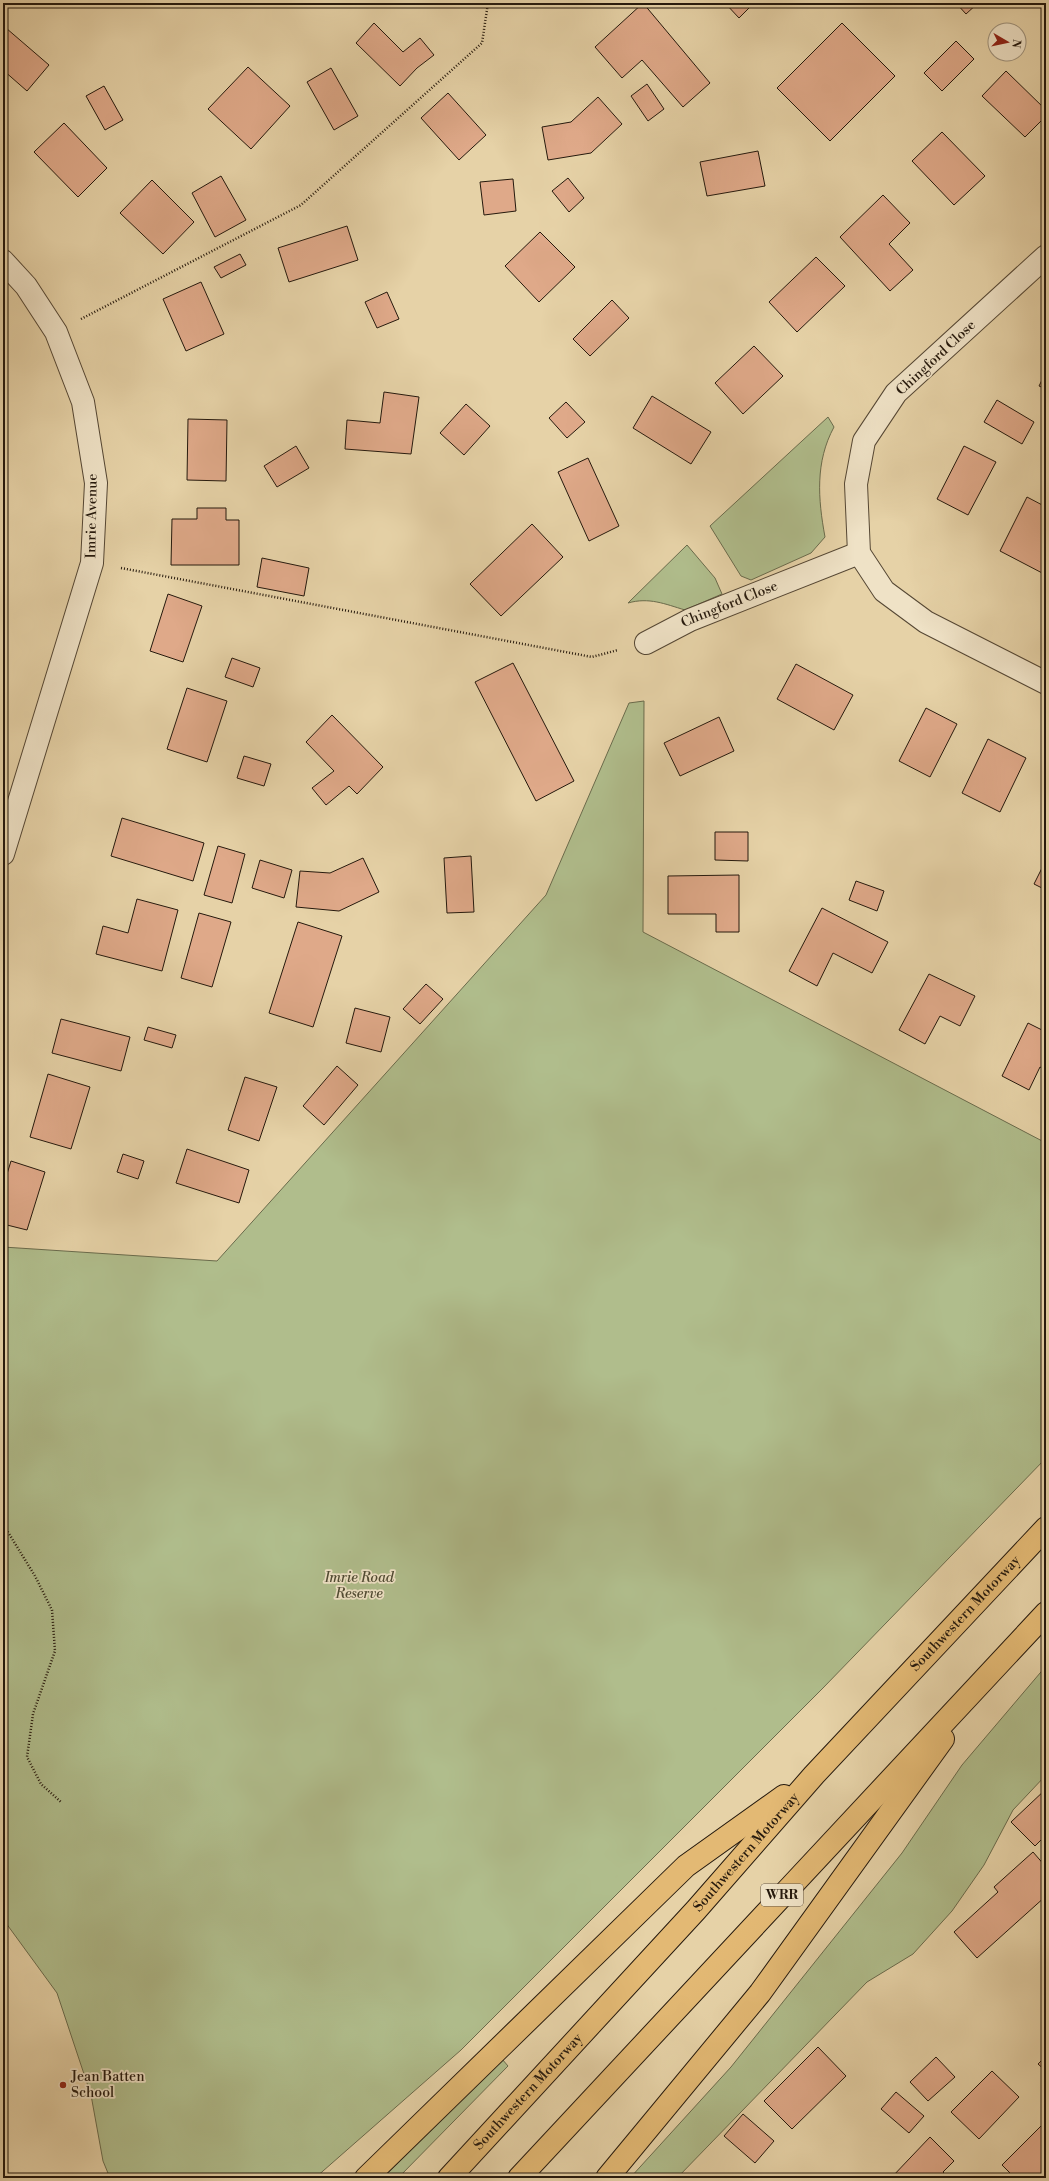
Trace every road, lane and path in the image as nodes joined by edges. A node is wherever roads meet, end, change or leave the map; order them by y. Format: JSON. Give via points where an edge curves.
{"nodes":[{"id":1,"x":488,"y":3,"type":"edge"},
{"id":2,"x":1046,"y":256,"type":"edge"},
{"id":3,"x":3,"y":261,"type":"edge"},
{"id":4,"x":56,"y":332,"type":"junction"},
{"id":5,"x":859,"y":553,"type":"junction"},
{"id":6,"x":92,"y":563,"type":"junction"},
{"id":7,"x":646,"y":643,"type":"joint"},
{"id":8,"x":1046,"y":683,"type":"edge"},
{"id":9,"x":3,"y":854,"type":"edge"},
{"id":10,"x":3,"y":1524,"type":"edge"},
{"id":11,"x":1046,"y":1528,"type":"edge"},
{"id":12,"x":1046,"y":1612,"type":"edge"},
{"id":13,"x":998,"y":1664,"type":"junction"},
{"id":14,"x":814,"y":1775,"type":"junction"},
{"id":15,"x":61,"y":1802,"type":"dead end"},
{"id":16,"x":366,"y":2178,"type":"edge"},
{"id":17,"x":449,"y":2178,"type":"edge"},
{"id":18,"x":519,"y":2178,"type":"edge"},
{"id":19,"x":607,"y":2178,"type":"edge"}],
"edges":[{"from":1,"to":4,"type":"path","via":[[482,43],[302,205]]},
{"from":2,"to":5,"type":"street","name":"Chingford Close","via":[[896,394],[864,441],[856,484]]},
{"from":3,"to":4,"type":"street","name":"Imrie Avenue","via":[[26,286]]},
{"from":4,"to":6,"type":"street","name":"Imrie Avenue","via":[[83,402],[96,482]]},
{"from":5,"to":7,"type":"street","name":"Chingford Close","via":[[690,620]]},
{"from":5,"to":8,"type":"street","via":[[884,591],[926,622]]},
{"from":6,"to":7,"type":"path","via":[[592,657]]},
{"from":6,"to":9,"type":"street","name":"Imrie Avenue"},
{"from":10,"to":15,"type":"path","via":[[35,1576],[52,1610],[55,1651],[32,1714],[27,1757],[41,1784]]},
{"from":11,"to":14,"type":"highway","name":"Southwestern Motorway"},
{"from":12,"to":13,"type":"highway","number":"WRR"},
{"from":13,"to":18,"type":"highway","number":"WRR"},
{"from":13,"to":19,"type":"highway","via":[[760,1993]]},
{"from":14,"to":16,"type":"highway","via":[[686,1866]]},
{"from":14,"to":17,"type":"highway","name":"Southwestern Motorway","via":[[696,1910]]}]}
